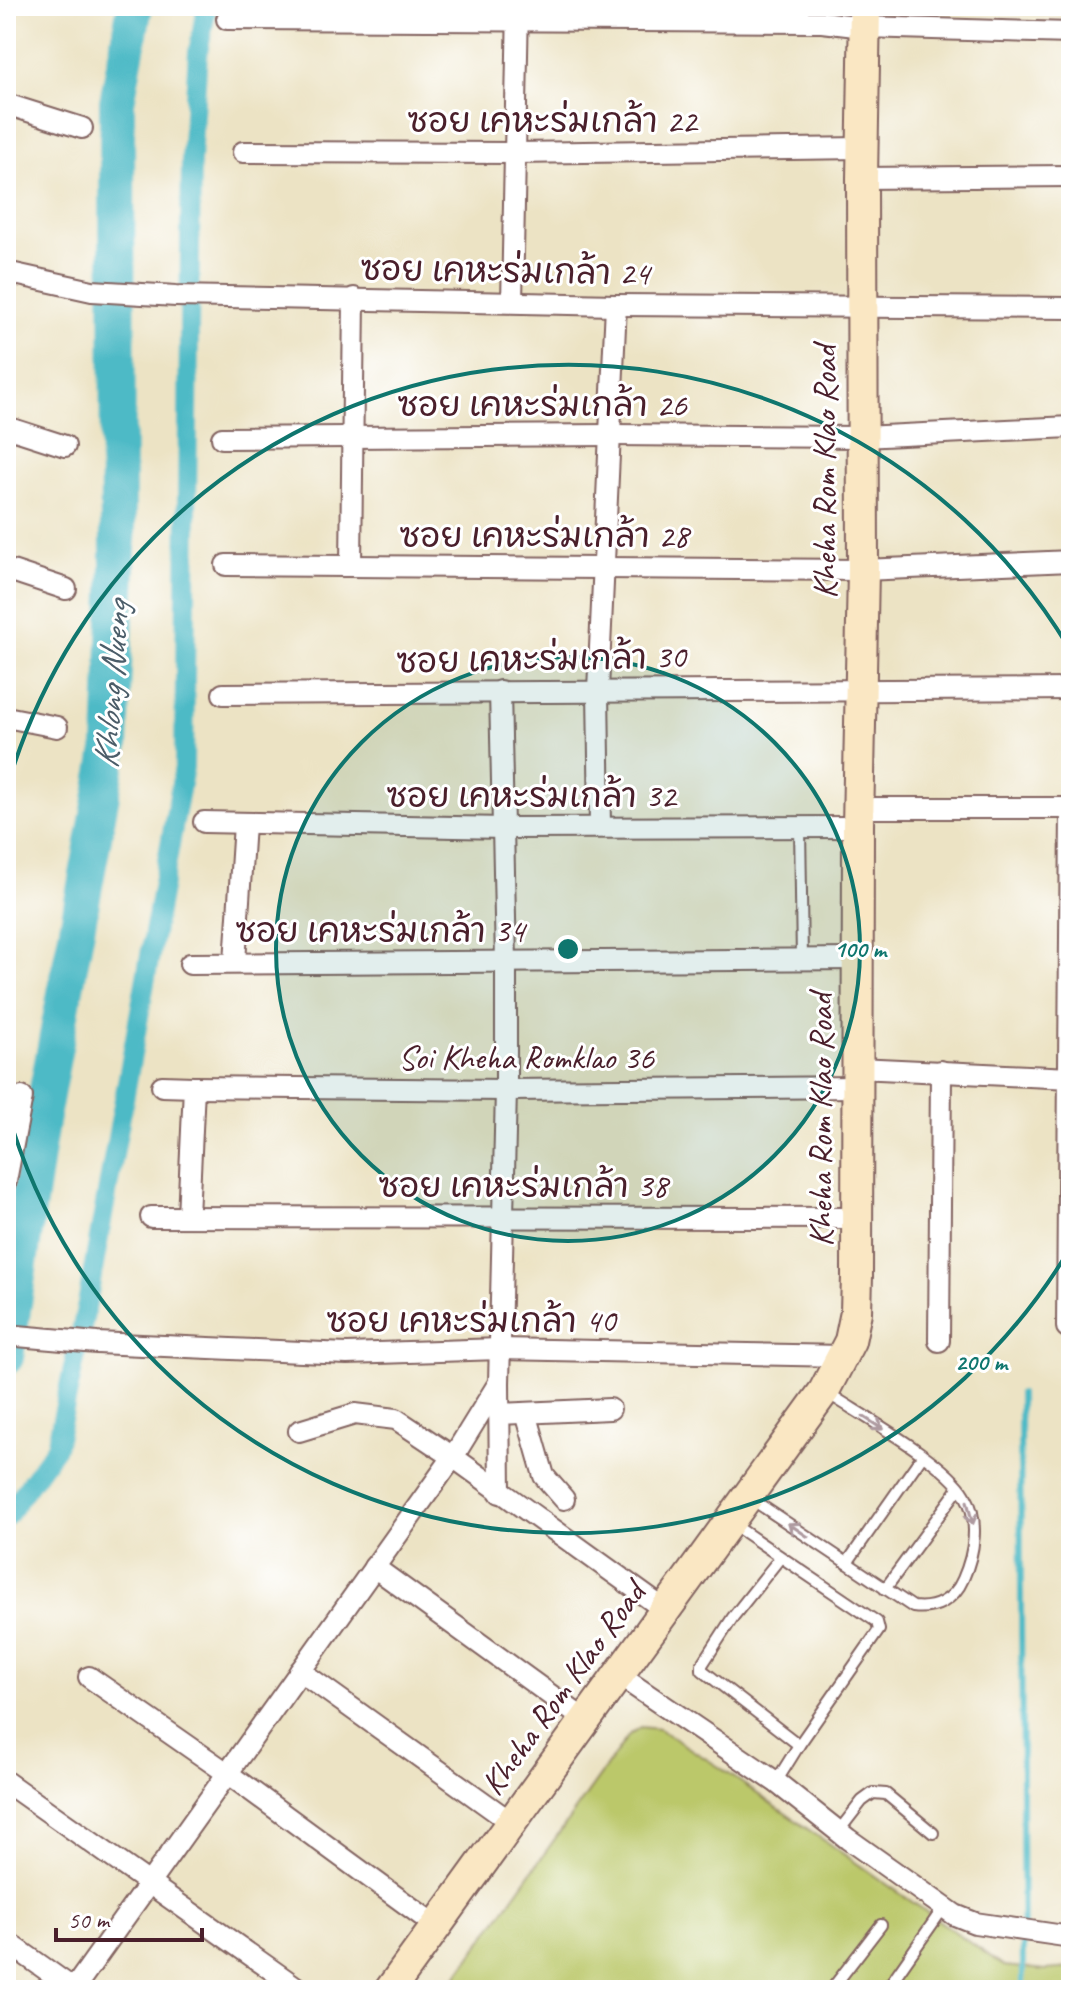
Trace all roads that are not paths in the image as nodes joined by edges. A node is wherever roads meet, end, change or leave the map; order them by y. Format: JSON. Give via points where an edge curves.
{"nodes":[{"id":1,"x":292,"y":13,"type":"edge"},
{"id":2,"x":518,"y":14,"type":"edge"},
{"id":3,"x":864,"y":16,"type":"edge"},
{"id":4,"x":227,"y":19,"type":"dead end"},
{"id":5,"x":1071,"y":33,"type":"edge"},
{"id":6,"x":6,"y":104,"type":"edge"},
{"id":7,"x":82,"y":128,"type":"dead end"},
{"id":8,"x":862,"y":148,"type":"junction"},
{"id":9,"x":243,"y":152,"type":"dead end"},
{"id":10,"x":516,"y":153,"type":"junction"},
{"id":11,"x":1071,"y":176,"type":"edge"},
{"id":12,"x":862,"y":178,"type":"junction"},
{"id":13,"x":6,"y":272,"type":"edge"},
{"id":14,"x":354,"y":298,"type":"junction"},
{"id":15,"x":512,"y":302,"type":"junction"},
{"id":16,"x":616,"y":305,"type":"junction"},
{"id":17,"x":862,"y":306,"type":"junction"},
{"id":18,"x":1071,"y":308,"type":"edge"},
{"id":19,"x":6,"y":427,"type":"edge"},
{"id":20,"x":1071,"y":427,"type":"edge"},
{"id":21,"x":611,"y":435,"type":"junction"},
{"id":22,"x":354,"y":436,"type":"junction"},
{"id":23,"x":862,"y":437,"type":"junction"},
{"id":24,"x":222,"y":438,"type":"dead end"},
{"id":25,"x":65,"y":446,"type":"dead end"},
{"id":26,"x":1071,"y":561,"type":"edge"},
{"id":27,"x":226,"y":565,"type":"dead end"},
{"id":28,"x":351,"y":566,"type":"junction"},
{"id":29,"x":604,"y":566,"type":"junction"},
{"id":30,"x":6,"y":569,"type":"edge"},
{"id":31,"x":863,"y":570,"type":"junction"},
{"id":32,"x":66,"y":589,"type":"dead end"},
{"id":33,"x":860,"y":688,"type":"junction"},
{"id":34,"x":1071,"y":689,"type":"edge"},
{"id":35,"x":598,"y":690,"type":"junction"},
{"id":36,"x":500,"y":691,"type":"junction"},
{"id":37,"x":223,"y":694,"type":"dead end"},
{"id":38,"x":6,"y":717,"type":"edge"},
{"id":39,"x":57,"y":727,"type":"dead end"},
{"id":40,"x":1071,"y":808,"type":"edge"},
{"id":41,"x":858,"y":818,"type":"junction"},
{"id":42,"x":204,"y":822,"type":"dead end"},
{"id":43,"x":244,"y":824,"type":"junction"},
{"id":44,"x":600,"y":827,"type":"junction"},
{"id":45,"x":800,"y":827,"type":"junction"},
{"id":46,"x":504,"y":828,"type":"junction"},
{"id":47,"x":1070,"y":944,"type":"edge"},
{"id":48,"x":859,"y":959,"type":"junction"},
{"id":49,"x":802,"y":960,"type":"junction"},
{"id":50,"x":235,"y":962,"type":"junction"},
{"id":51,"x":506,"y":962,"type":"junction"},
{"id":52,"x":190,"y":964,"type":"dead end"},
{"id":53,"x":941,"y":1071,"type":"junction"},
{"id":54,"x":858,"y":1077,"type":"junction"},
{"id":55,"x":1069,"y":1078,"type":"edge"},
{"id":56,"x":162,"y":1086,"type":"dead end"},
{"id":57,"x":194,"y":1087,"type":"junction"},
{"id":58,"x":506,"y":1090,"type":"junction"},
{"id":59,"x":22,"y":1097,"type":"dead end"},
{"id":60,"x":6,"y":1181,"type":"edge"},
{"id":61,"x":188,"y":1216,"type":"junction"},
{"id":62,"x":501,"y":1216,"type":"junction"},
{"id":63,"x":151,"y":1217,"type":"dead end"},
{"id":64,"x":858,"y":1218,"type":"junction"},
{"id":65,"x":1067,"y":1327,"type":"dead end"},
{"id":66,"x":6,"y":1335,"type":"edge"},
{"id":67,"x":939,"y":1341,"type":"dead end"},
{"id":68,"x":500,"y":1349,"type":"junction"},
{"id":69,"x":844,"y":1356,"type":"junction"},
{"id":70,"x":499,"y":1383,"type":"junction"},
{"id":71,"x":824,"y":1391,"type":"junction"},
{"id":72,"x":610,"y":1409,"type":"dead end"},
{"id":73,"x":526,"y":1413,"type":"junction"},
{"id":74,"x":499,"y":1414,"type":"junction"},
{"id":75,"x":299,"y":1431,"type":"dead end"},
{"id":76,"x":922,"y":1456,"type":"junction"},
{"id":77,"x":460,"y":1463,"type":"junction"},
{"id":78,"x":959,"y":1488,"type":"junction"},
{"id":79,"x":500,"y":1493,"type":"junction"},
{"id":80,"x":748,"y":1497,"type":"junction"},
{"id":81,"x":564,"y":1499,"type":"dead end"},
{"id":82,"x":729,"y":1522,"type":"junction"},
{"id":83,"x":780,"y":1558,"type":"junction"},
{"id":84,"x":847,"y":1563,"type":"junction"},
{"id":85,"x":374,"y":1567,"type":"junction"},
{"id":86,"x":885,"y":1589,"type":"junction"},
{"id":87,"x":665,"y":1610,"type":"junction"},
{"id":88,"x":300,"y":1671,"type":"junction"},
{"id":89,"x":617,"y":1674,"type":"junction"},
{"id":90,"x":89,"y":1677,"type":"dead end"},
{"id":91,"x":585,"y":1720,"type":"junction"},
{"id":92,"x":799,"y":1745,"type":"junction"},
{"id":93,"x":227,"y":1773,"type":"junction"},
{"id":94,"x":6,"y":1782,"type":"edge"},
{"id":95,"x":776,"y":1782,"type":"junction"},
{"id":96,"x":512,"y":1823,"type":"junction"},
{"id":97,"x":838,"y":1832,"type":"junction"},
{"id":98,"x":933,"y":1833,"type":"dead end"},
{"id":99,"x":149,"y":1884,"type":"junction"},
{"id":100,"x":944,"y":1907,"type":"junction"},
{"id":101,"x":881,"y":1925,"type":"dead end"},
{"id":102,"x":436,"y":1926,"type":"junction"},
{"id":103,"x":1071,"y":1937,"type":"edge"},
{"id":104,"x":6,"y":1941,"type":"edge"},
{"id":105,"x":74,"y":1990,"type":"edge"},
{"id":106,"x":300,"y":1990,"type":"edge"},
{"id":107,"x":390,"y":1990,"type":"edge"},
{"id":108,"x":831,"y":1990,"type":"edge"},
{"id":109,"x":886,"y":1990,"type":"edge"}],
"edges":[{"from":1,"to":2,"type":"street"},
{"from":1,"to":4,"type":"street"},
{"from":2,"to":3,"type":"street","via":[[822,22]]},
{"from":2,"to":10,"type":"street"},
{"from":3,"to":5,"type":"street"},
{"from":3,"to":8,"type":"street","name":"Kheha Rom Klao Road"},
{"from":6,"to":7,"type":"street"},
{"from":8,"to":10,"type":"street","name":"ซอย เคหะร่มเกล้า 22"},
{"from":8,"to":12,"type":"street","name":"Kheha Rom Klao Road"},
{"from":9,"to":10,"type":"street","name":"ซอย เคหะร่มเกล้า 22"},
{"from":10,"to":15,"type":"street"},
{"from":11,"to":12,"type":"street"},
{"from":12,"to":17,"type":"street","name":"Kheha Rom Klao Road"},
{"from":13,"to":14,"type":"street","name":"ซอย เคหะร่มเกล้า 24","via":[[92,291]]},
{"from":14,"to":15,"type":"street","name":"ซอย เคหะร่มเกล้า 24"},
{"from":14,"to":22,"type":"street"},
{"from":15,"to":16,"type":"street","name":"ซอย เคหะร่มเกล้า 24"},
{"from":16,"to":17,"type":"street","name":"ซอย เคหะร่มเกล้า 24"},
{"from":16,"to":21,"type":"street"},
{"from":17,"to":18,"type":"street","name":"ซอย เคหะร่มเกล้า 24"},
{"from":17,"to":23,"type":"street","name":"Kheha Rom Klao Road"},
{"from":19,"to":25,"type":"street"},
{"from":20,"to":23,"type":"street","name":"ซอย เคหะร่มเกล้า 26"},
{"from":21,"to":22,"type":"street","name":"ซอย เคหะร่มเกล้า 26"},
{"from":21,"to":23,"type":"street","name":"ซอย เคหะร่มเกล้า 26"},
{"from":21,"to":29,"type":"street"},
{"from":22,"to":24,"type":"street","name":"ซอย เคหะร่มเกล้า 26"},
{"from":22,"to":28,"type":"street"},
{"from":23,"to":31,"type":"street","name":"Kheha Rom Klao Road"},
{"from":26,"to":31,"type":"street","name":"ซอย เคหะร่มเกล้า 28"},
{"from":27,"to":28,"type":"street","name":"ซอย เคหะร่มเกล้า 28"},
{"from":28,"to":29,"type":"street","name":"ซอย เคหะร่มเกล้า 28"},
{"from":29,"to":31,"type":"street","name":"ซอย เคหะร่มเกล้า 28"},
{"from":29,"to":35,"type":"street"},
{"from":30,"to":32,"type":"street"},
{"from":31,"to":33,"type":"street","name":"Kheha Rom Klao Road"},
{"from":33,"to":34,"type":"street","name":"ซอย เคหะร่มเกล้า 30"},
{"from":33,"to":35,"type":"street","name":"ซอย เคหะร่มเกล้า 30"},
{"from":33,"to":41,"type":"street","name":"Kheha Rom Klao Road"},
{"from":35,"to":36,"type":"street","name":"ซอย เคหะร่มเกล้า 30"},
{"from":35,"to":44,"type":"street"},
{"from":36,"to":37,"type":"street","name":"ซอย เคหะร่มเกล้า 30"},
{"from":36,"to":46,"type":"street"},
{"from":38,"to":39,"type":"street"},
{"from":40,"to":41,"type":"street","name":"ซอย เคหะร่มเกล้า 32"},
{"from":40,"to":47,"type":"street"},
{"from":41,"to":45,"type":"street","name":"ซอย เคหะร่มเกล้า 32"},
{"from":41,"to":48,"type":"street","name":"Kheha Rom Klao Road"},
{"from":42,"to":43,"type":"street","name":"ซอย เคหะร่มเกล้า 32"},
{"from":43,"to":46,"type":"street","name":"ซอย เคหะร่มเกล้า 32"},
{"from":43,"to":50,"type":"street"},
{"from":44,"to":45,"type":"street","name":"ซอย เคหะร่มเกล้า 32"},
{"from":44,"to":46,"type":"street","name":"ซอย เคหะร่มเกล้า 32"},
{"from":45,"to":49,"type":"lane"},
{"from":46,"to":51,"type":"street"},
{"from":47,"to":55,"type":"street"},
{"from":48,"to":49,"type":"street","name":"ซอย เคหะร่มเกล้า 34"},
{"from":48,"to":54,"type":"street","name":"Kheha Rom Klao Road"},
{"from":49,"to":51,"type":"street","name":"ซอย เคหะร่มเกล้า 34"},
{"from":50,"to":51,"type":"street","name":"ซอย เคหะร่มเกล้า 34"},
{"from":50,"to":52,"type":"street","name":"ซอย เคหะร่มเกล้า 34"},
{"from":51,"to":58,"type":"street"},
{"from":53,"to":54,"type":"street","name":"Soi Kheha Romklao 36"},
{"from":53,"to":55,"type":"street","name":"Soi Kheha Romklao 36"},
{"from":53,"to":67,"type":"street"},
{"from":54,"to":58,"type":"street","name":"Soi Kheha Romklao 36"},
{"from":54,"to":64,"type":"street","name":"Kheha Rom Klao Road"},
{"from":55,"to":65,"type":"street"},
{"from":56,"to":57,"type":"street","name":"Soi Kheha Romklao 36"},
{"from":57,"to":58,"type":"street","name":"Soi Kheha Romklao 36"},
{"from":57,"to":61,"type":"street"},
{"from":58,"to":62,"type":"street"},
{"from":59,"to":60,"type":"street"},
{"from":61,"to":62,"type":"street","name":"ซอย เคหะร่มเกล้า 38"},
{"from":61,"to":63,"type":"street","name":"ซอย เคหะร่มเกล้า 38"},
{"from":62,"to":64,"type":"street","name":"ซอย เคหะร่มเกล้า 38"},
{"from":62,"to":68,"type":"street"},
{"from":64,"to":69,"type":"street","name":"Kheha Rom Klao Road","via":[[856,1312]]},
{"from":66,"to":68,"type":"street","name":"ซอย เคหะร่มเกล้า 40","via":[[347,1354]]},
{"from":68,"to":69,"type":"street","name":"ซอย เคหะร่มเกล้า 40"},
{"from":68,"to":70,"type":"street"},
{"from":69,"to":71,"type":"street","name":"Kheha Rom Klao Road"},
{"from":70,"to":74,"type":"street"},
{"from":70,"to":77,"type":"street"},
{"from":71,"to":76,"type":"lane","one_way":true},
{"from":71,"to":80,"type":"street","name":"Kheha Rom Klao Road"},
{"from":72,"to":73,"type":"street"},
{"from":73,"to":74,"type":"street"},
{"from":73,"to":81,"type":"street","via":[[544,1476]]},
{"from":74,"to":79,"type":"street"},
{"from":75,"to":77,"type":"street","via":[[355,1414],[377,1415],[396,1419]]},
{"from":76,"to":78,"type":"lane"},
{"from":76,"to":84,"type":"lane"},
{"from":77,"to":79,"type":"street"},
{"from":77,"to":85,"type":"street"},
{"from":78,"to":86,"type":"lane"},
{"from":78,"to":86,"type":"lane","one_way":true,"via":[[972,1513],[974,1531],[970,1560],[957,1590],[942,1603],[923,1608]]},
{"from":79,"to":87,"type":"street"},
{"from":80,"to":82,"type":"street","name":"Kheha Rom Klao Road"},
{"from":84,"to":80,"type":"lane","one_way":true},
{"from":82,"to":83,"type":"lane"},
{"from":82,"to":87,"type":"street","name":"Kheha Rom Klao Road"},
{"from":83,"to":92,"type":"lane","via":[[733,1617],[702,1670]]},
{"from":83,"to":92,"type":"lane","via":[[877,1622],[879,1630]]},
{"from":84,"to":86,"type":"lane"},
{"from":85,"to":88,"type":"street"},
{"from":85,"to":91,"type":"street"},
{"from":87,"to":89,"type":"street","name":"Kheha Rom Klao Road"},
{"from":88,"to":93,"type":"street"},
{"from":88,"to":96,"type":"street"},
{"from":89,"to":91,"type":"street","name":"Kheha Rom Klao Road"},
{"from":89,"to":95,"type":"street"},
{"from":90,"to":93,"type":"street"},
{"from":91,"to":96,"type":"street","name":"Kheha Rom Klao Road"},
{"from":92,"to":95,"type":"lane"},
{"from":93,"to":99,"type":"street"},
{"from":93,"to":102,"type":"street"},
{"from":94,"to":99,"type":"street"},
{"from":95,"to":97,"type":"street"},
{"from":96,"to":102,"type":"street","name":"Kheha Rom Klao Road"},
{"from":97,"to":98,"type":"lane","via":[[873,1793],[886,1794]]},
{"from":97,"to":100,"type":"street"},
{"from":99,"to":105,"type":"street"},
{"from":99,"to":106,"type":"street"},
{"from":100,"to":103,"type":"street","via":[[975,1923]]},
{"from":100,"to":109,"type":"lane"},
{"from":101,"to":108,"type":"lane"},
{"from":102,"to":107,"type":"street","name":"Kheha Rom Klao Road"},
{"from":104,"to":105,"type":"street"}]}
